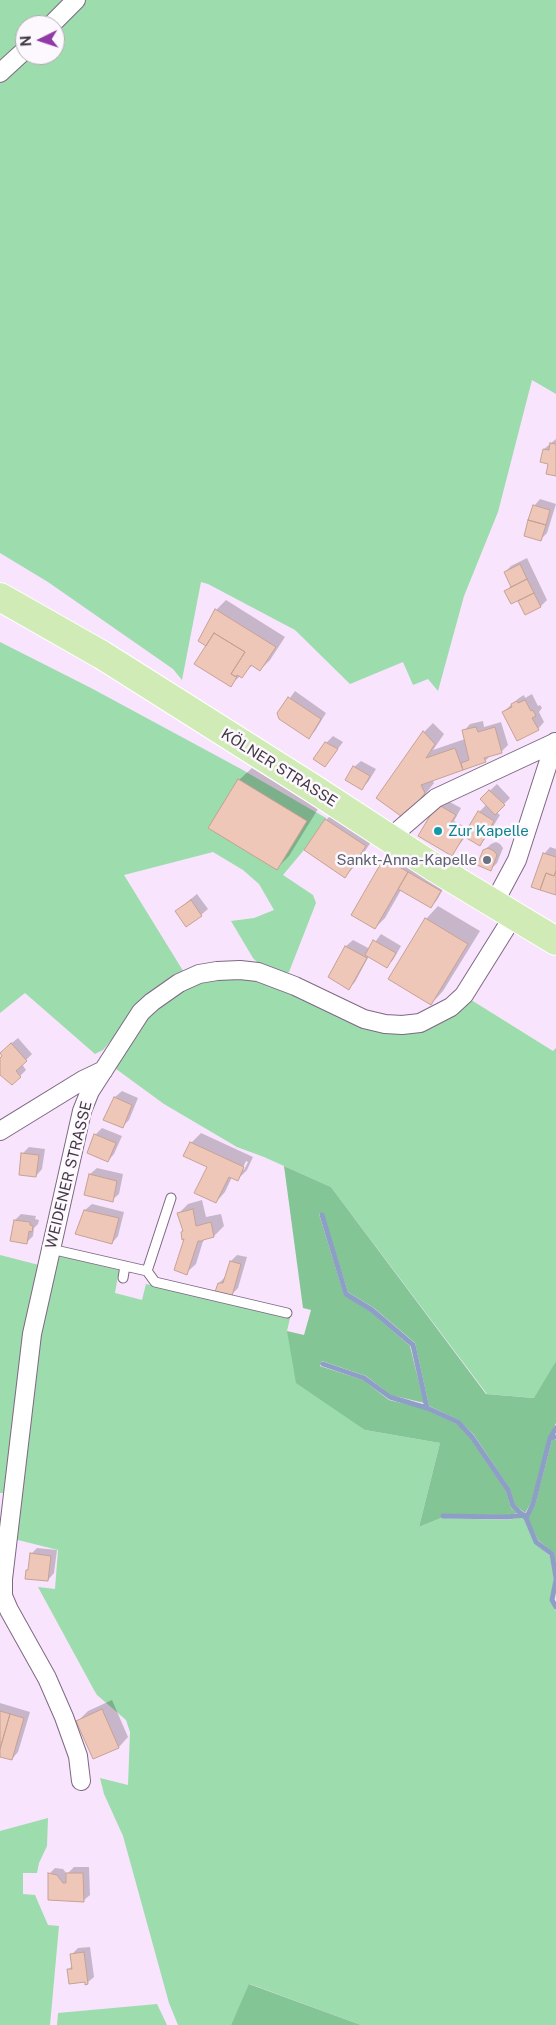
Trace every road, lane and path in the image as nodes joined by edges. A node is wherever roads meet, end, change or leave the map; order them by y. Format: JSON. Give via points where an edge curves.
{"nodes":[{"id":1,"x":76,"y":0,"type":"edge"},
{"id":2,"x":61,"y":15,"type":"edge"},
{"id":3,"x":15,"y":59,"type":"edge"},
{"id":4,"x":0,"y":73,"type":"edge"},
{"id":5,"x":0,"y":597,"type":"edge"},
{"id":6,"x":556,"y":742,"type":"edge"},
{"id":7,"x":393,"y":841,"type":"junction"},
{"id":8,"x":504,"y":909,"type":"junction"},
{"id":9,"x":556,"y":941,"type":"edge"},
{"id":10,"x":104,"y":1070,"type":"junction"},
{"id":11,"x":0,"y":1130,"type":"edge"},
{"id":12,"x":171,"y":1198,"type":"dead end"},
{"id":13,"x":51,"y":1249,"type":"junction"},
{"id":14,"x":125,"y":1266,"type":"junction"},
{"id":15,"x":147,"y":1271,"type":"junction"},
{"id":16,"x":123,"y":1278,"type":"dead end"},
{"id":17,"x":287,"y":1313,"type":"dead end"},
{"id":18,"x":81,"y":1781,"type":"dead end"}],
"edges":[{"from":1,"to":2,"type":"street"},
{"from":3,"to":4,"type":"street"},
{"from":5,"to":7,"type":"main road","name":"KÖLNER STRASSE","via":[[102,655]]},
{"from":6,"to":7,"type":"street","name":"WEIDENER STRASSE","via":[[436,798],[400,830]]},
{"from":6,"to":8,"type":"street","name":"WEIDENER STRASSE","via":[[520,852],[506,883]]},
{"from":7,"to":8,"type":"main road","name":"KÖLNER STRASSE"},
{"from":8,"to":9,"type":"main road","name":"KÖLNER STRASSE"},
{"from":8,"to":10,"type":"street","name":"WEIDENER STRASSE","via":[[464,995],[450,1007],[420,1022],[402,1025],[364,1019],[258,972],[217,971],[179,982],[152,1002],[141,1012]]},
{"from":10,"to":11,"type":"street"},
{"from":10,"to":13,"type":"street","name":"WEIDENER STRASSE","via":[[82,1111]]},
{"from":12,"to":15,"type":"lane"},
{"from":13,"to":14,"type":"lane"},
{"from":13,"to":18,"type":"street","name":"WEIDENER STRASSE","via":[[32,1334],[2,1579],[3,1596],[64,1717],[78,1756]]},
{"from":14,"to":15,"type":"lane"},
{"from":14,"to":16,"type":"lane"},
{"from":15,"to":17,"type":"lane","via":[[155,1282]]}]}
